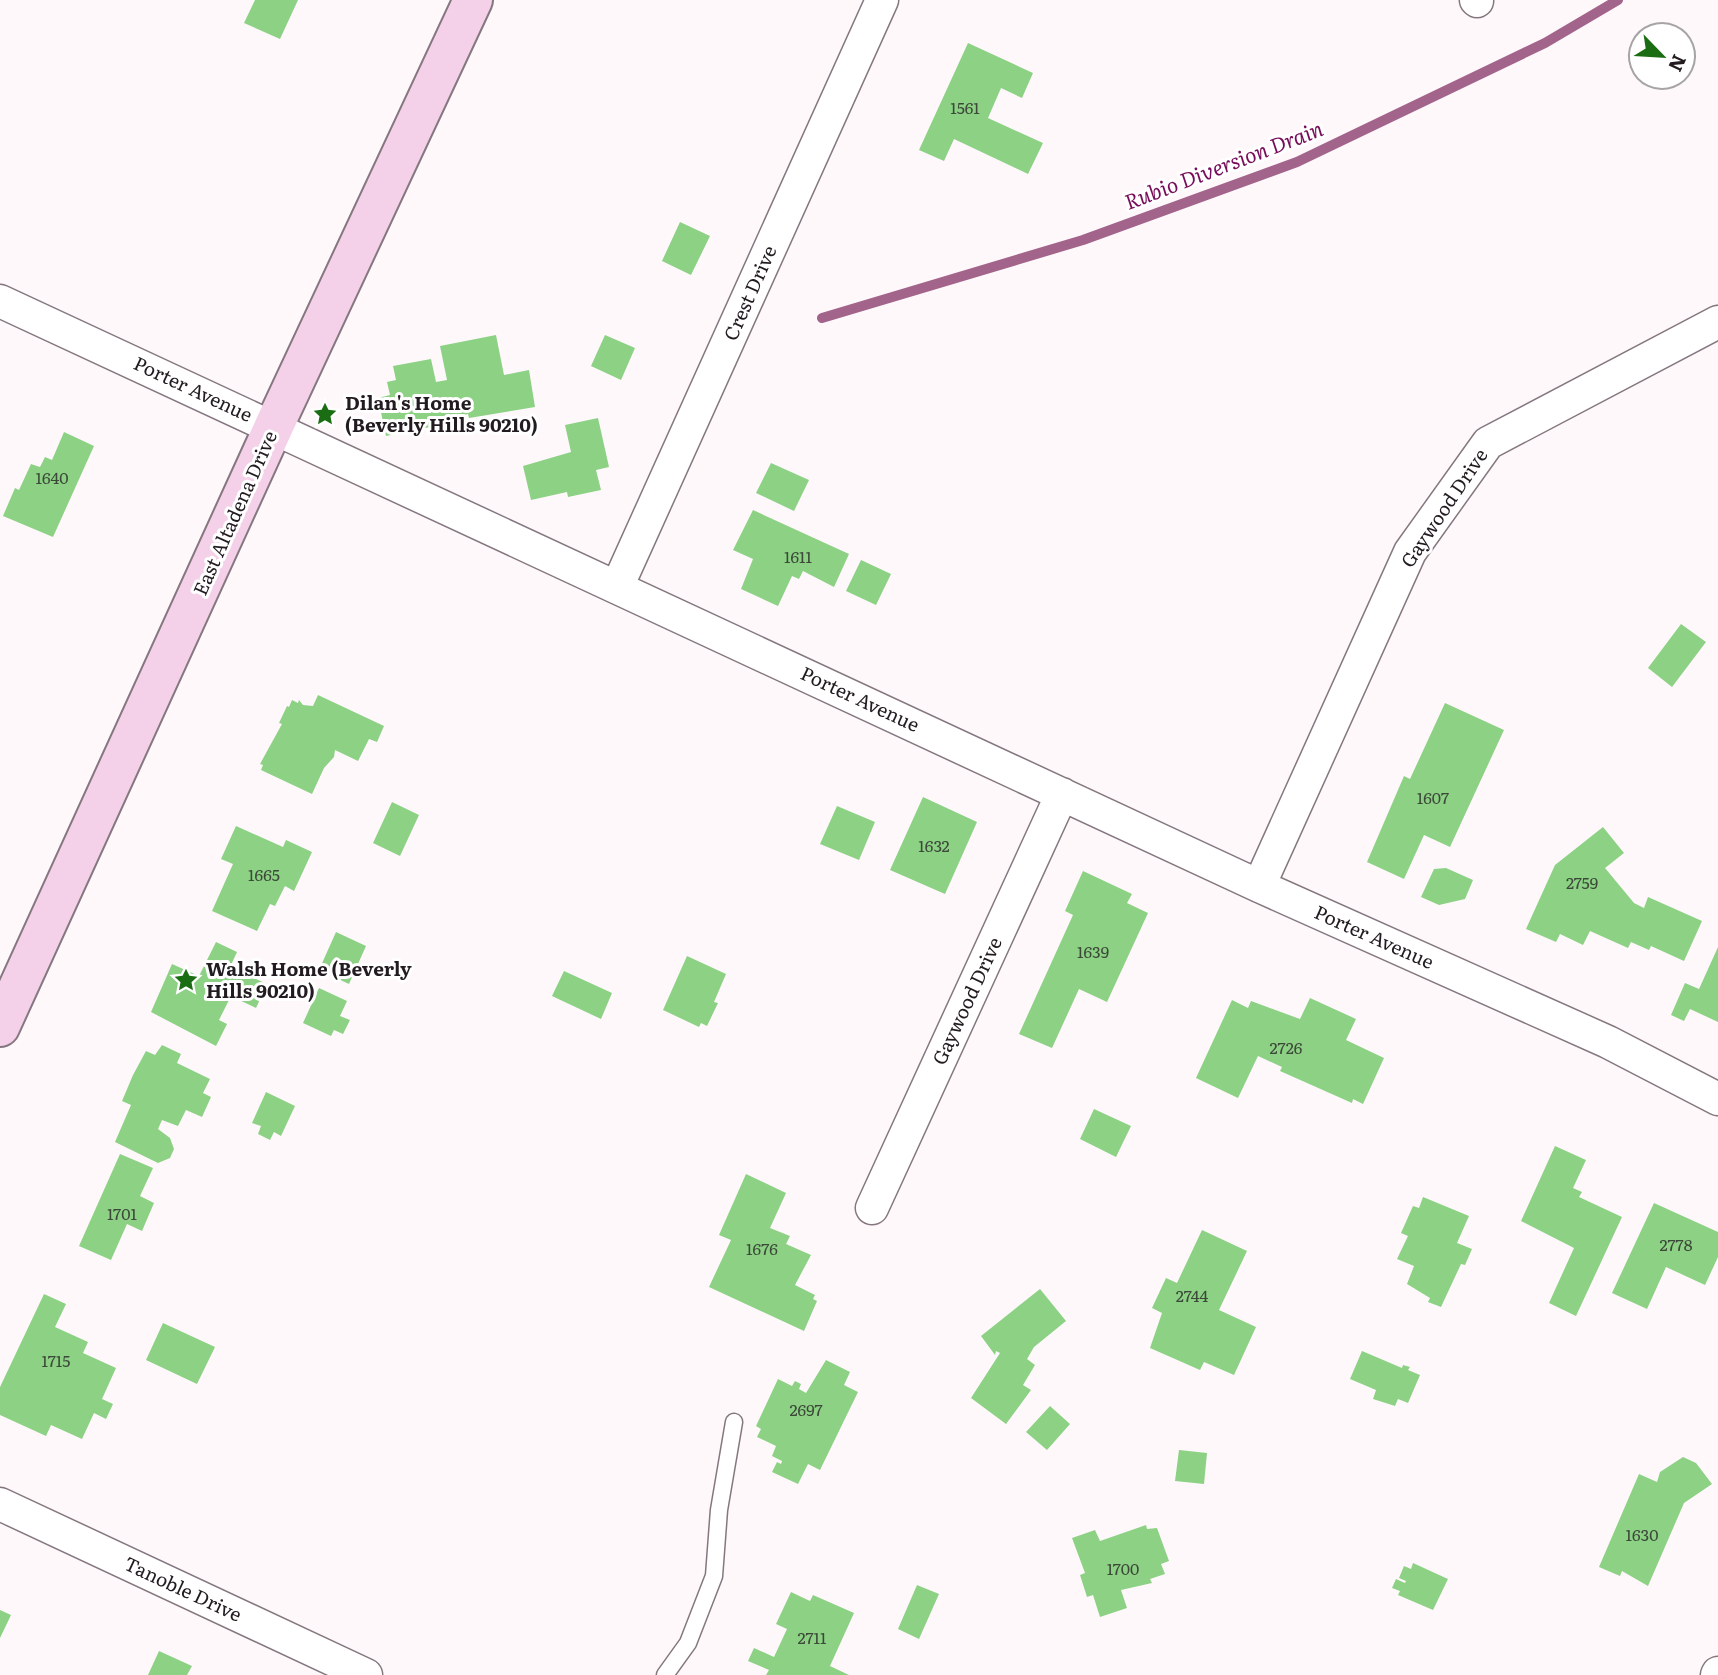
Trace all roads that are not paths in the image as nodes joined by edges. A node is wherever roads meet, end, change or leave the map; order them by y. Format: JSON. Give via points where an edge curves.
{"nodes":[{"id":1,"x":473,"y":0,"type":"edge"},
{"id":2,"x":882,"y":0,"type":"edge"},
{"id":3,"x":0,"y":301,"type":"edge"},
{"id":4,"x":1718,"y":322,"type":"edge"},
{"id":5,"x":274,"y":426,"type":"junction"},
{"id":6,"x":618,"y":585,"type":"junction"},
{"id":7,"x":1062,"y":794,"type":"junction"},
{"id":8,"x":1259,"y":886,"type":"junction"},
{"id":9,"x":0,"y":1027,"type":"edge"},
{"id":10,"x":1718,"y":1099,"type":"edge"},
{"id":11,"x":872,"y":1208,"type":"dead end"},
{"id":12,"x":734,"y":1422,"type":"dead end"},
{"id":13,"x":0,"y":1504,"type":"edge"},
{"id":14,"x":366,"y":1675,"type":"edge"},
{"id":15,"x":665,"y":1675,"type":"edge"}],
"edges":[{"from":1,"to":5,"type":"main road","name":"East Altadena Drive"},
{"from":2,"to":6,"type":"street","name":"Crest Drive"},
{"from":3,"to":5,"type":"street","name":"Porter Avenue"},
{"from":4,"to":8,"type":"street","name":"Gaywood Drive","via":[[1488,443],[1410,552]]},
{"from":5,"to":6,"type":"street","name":"Porter Avenue"},
{"from":5,"to":9,"type":"main road","name":"East Altadena Drive"},
{"from":6,"to":7,"type":"street","name":"Porter Avenue"},
{"from":7,"to":8,"type":"street","name":"Porter Avenue"},
{"from":7,"to":11,"type":"street","name":"Gaywood Drive"},
{"from":8,"to":10,"type":"street","name":"Porter Avenue","via":[[1608,1042]]},
{"from":12,"to":15,"type":"lane","via":[[719,1510],[714,1576],[692,1634]]},
{"from":13,"to":14,"type":"street","name":"Tanoble Drive"}]}
